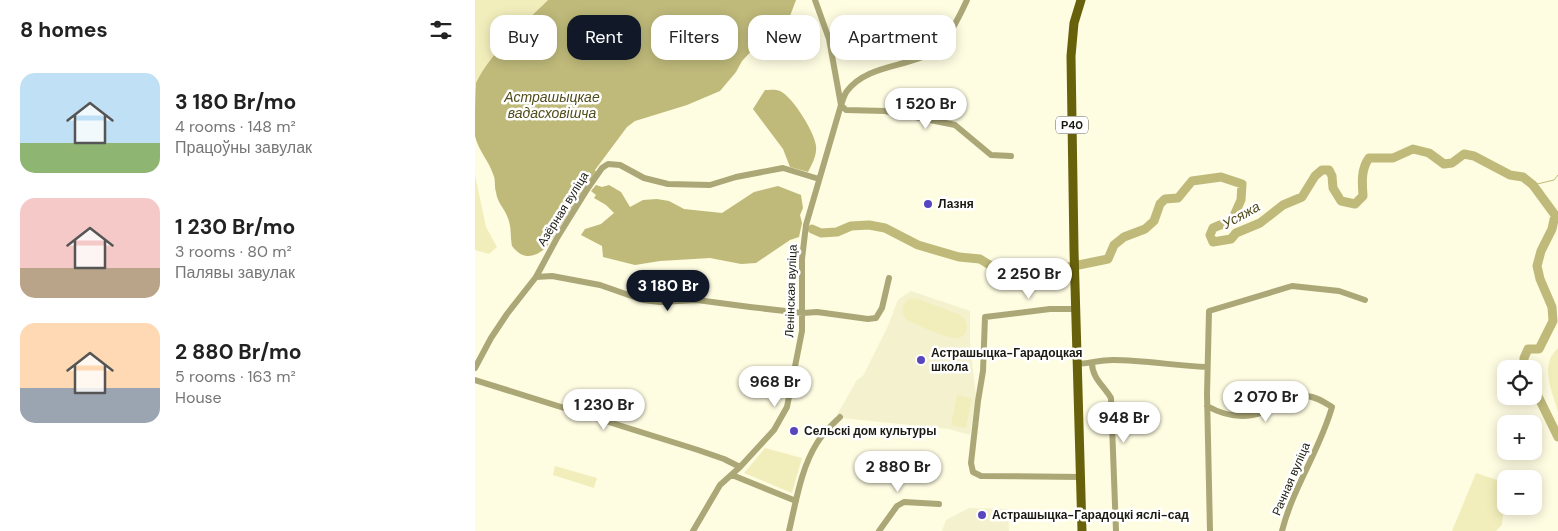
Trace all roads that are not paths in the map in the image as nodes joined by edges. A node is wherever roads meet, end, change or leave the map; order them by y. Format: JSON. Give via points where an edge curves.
{"nodes":[{"id":1,"x":815,"y":0,"type":"edge"},
{"id":2,"x":968,"y":0,"type":"edge"},
{"id":3,"x":1081,"y":0,"type":"edge"},
{"id":4,"x":841,"y":105,"type":"junction"},
{"id":5,"x":1011,"y":156,"type":"dead end"},
{"id":6,"x":819,"y":179,"type":"junction"},
{"id":7,"x":536,"y":276,"type":"junction"},
{"id":8,"x":889,"y":278,"type":"dead end"},
{"id":9,"x":1365,"y":300,"type":"dead end"},
{"id":10,"x":1076,"y":309,"type":"junction"},
{"id":11,"x":803,"y":313,"type":"junction"},
{"id":12,"x":1092,"y":363,"type":"junction"},
{"id":13,"x":1078,"y":364,"type":"junction"},
{"id":14,"x":1207,"y":367,"type":"junction"},
{"id":15,"x":475,"y":368,"type":"edge"},
{"id":16,"x":475,"y":380,"type":"edge"},
{"id":17,"x":1207,"y":406,"type":"junction"},
{"id":18,"x":840,"y":417,"type":"dead end"},
{"id":19,"x":740,"y":468,"type":"junction"},
{"id":20,"x":732,"y":475,"type":"junction"},
{"id":21,"x":1081,"y":477,"type":"junction"},
{"id":22,"x":796,"y":501,"type":"junction"},
{"id":23,"x":939,"y":504,"type":"dead end"},
{"id":24,"x":693,"y":531,"type":"edge"},
{"id":25,"x":789,"y":531,"type":"edge"},
{"id":26,"x":879,"y":531,"type":"edge"},
{"id":27,"x":1082,"y":531,"type":"edge"},
{"id":28,"x":1116,"y":531,"type":"edge"},
{"id":29,"x":1210,"y":531,"type":"edge"},
{"id":30,"x":1282,"y":531,"type":"edge"}],
"edges":[{"from":1,"to":4,"type":"street","via":[[829,39]]},
{"from":2,"to":4,"type":"street","name":"Ленінская вуліца","via":[[937,48],[869,75],[847,91]]},
{"from":3,"to":10,"type":"main road","number":"Р40","via":[[1072,38]]},
{"from":4,"to":5,"type":"street","via":[[846,110],[885,111],[955,124],[991,155]]},
{"from":4,"to":6,"type":"street","name":"Ленінская вуліца"},
{"from":6,"to":7,"type":"street","name":"Азёрная вуліца","via":[[783,168],[710,185],[668,184],[644,178],[620,165],[608,164],[588,188]]},
{"from":6,"to":11,"type":"street","name":"Ленінская вуліца","via":[[806,225],[802,259]]},
{"from":7,"to":11,"type":"street","via":[[600,285],[643,300],[697,300]]},
{"from":7,"to":15,"type":"street","name":"Азёрная вуліца","via":[[491,338]]},
{"from":8,"to":11,"type":"street","via":[[882,308],[876,318]]},
{"from":9,"to":14,"type":"street","via":[[1331,290],[1292,286],[1209,311]]},
{"from":10,"to":13,"type":"main road","number":"Р40"},
{"from":10,"to":21,"type":"street","via":[[985,317],[983,372],[971,463],[973,472],[981,476]]},
{"from":11,"to":19,"type":"street","name":"Ленінская вуліца","via":[[801,340],[787,407],[774,430]]},
{"from":12,"to":13,"type":"street"},
{"from":12,"to":14,"type":"street","via":[[1128,360]]},
{"from":12,"to":28,"type":"street","via":[[1095,377],[1111,398]]},
{"from":13,"to":21,"type":"main road","number":"Р40"},
{"from":14,"to":17,"type":"street"},
{"from":16,"to":19,"type":"street","via":[[698,450]]},
{"from":17,"to":29,"type":"street"},
{"from":17,"to":30,"type":"street","name":"Рачная вуліца","via":[[1226,415],[1241,416],[1264,412],[1305,396],[1332,407]]},
{"from":18,"to":22,"type":"street","via":[[823,434],[812,452]]},
{"from":19,"to":20,"type":"street","name":"Ленінская вуліца"},
{"from":20,"to":22,"type":"street"},
{"from":20,"to":24,"type":"street","name":"Ленінская вуліца","via":[[720,484]]},
{"from":21,"to":27,"type":"main road","number":"Р40"},
{"from":22,"to":25,"type":"street"},
{"from":23,"to":26,"type":"street","via":[[904,502],[897,506]]}]}
